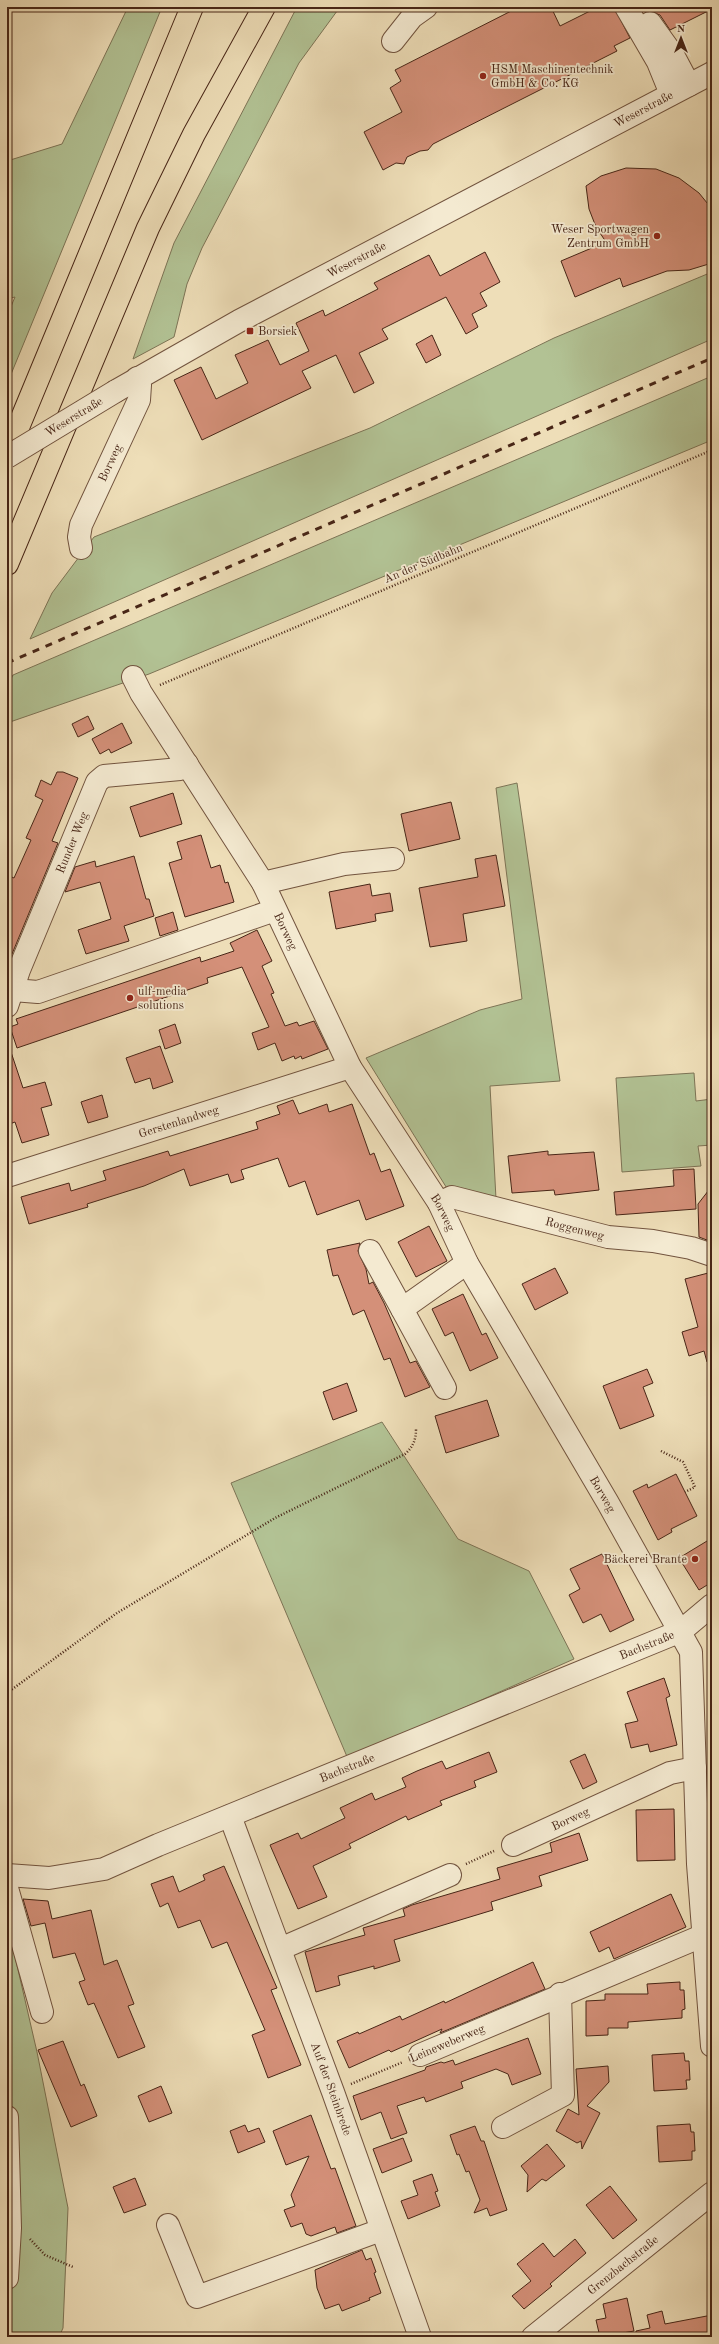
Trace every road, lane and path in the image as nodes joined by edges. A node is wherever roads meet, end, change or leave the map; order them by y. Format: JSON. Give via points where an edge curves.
{"nodes":[{"id":1,"x":192,"y":7,"type":"edge"},
{"id":2,"x":264,"y":7,"type":"edge"},
{"id":3,"x":426,"y":7,"type":"edge"},
{"id":4,"x":626,"y":7,"type":"edge"},
{"id":5,"x":642,"y":7,"type":"edge"},
{"id":6,"x":394,"y":41,"type":"dead end"},
{"id":7,"x":698,"y":83,"type":"edge"},
{"id":8,"x":137,"y":378,"type":"junction"},
{"id":9,"x":712,"y":450,"type":"edge"},
{"id":10,"x":7,"y":454,"type":"edge"},
{"id":11,"x":7,"y":457,"type":"edge"},
{"id":12,"x":81,"y":548,"type":"dead end"},
{"id":13,"x":7,"y":564,"type":"edge"},
{"id":14,"x":137,"y":685,"type":"joint"},
{"id":15,"x":187,"y":764,"type":"junction"},
{"id":16,"x":393,"y":859,"type":"dead end"},
{"id":17,"x":263,"y":883,"type":"junction"},
{"id":18,"x":275,"y":910,"type":"junction"},
{"id":19,"x":10,"y":998,"type":"edge"},
{"id":20,"x":350,"y":1067,"type":"junction"},
{"id":21,"x":7,"y":1176,"type":"edge"},
{"id":22,"x":439,"y":1203,"type":"junction"},
{"id":23,"x":370,"y":1251,"type":"dead end"},
{"id":24,"x":712,"y":1256,"type":"edge"},
{"id":25,"x":467,"y":1263,"type":"junction"},
{"id":26,"x":402,"y":1309,"type":"junction"},
{"id":27,"x":445,"y":1388,"type":"dead end"},
{"id":28,"x":416,"y":1429,"type":"dead end"},
{"id":29,"x":661,"y":1451,"type":"dead end"},
{"id":30,"x":685,"y":1492,"type":"dead end"},
{"id":31,"x":712,"y":1605,"type":"edge"},
{"id":32,"x":681,"y":1631,"type":"junction"},
{"id":33,"x":7,"y":1693,"type":"edge"},
{"id":34,"x":695,"y":1768,"type":"junction"},
{"id":35,"x":230,"y":1816,"type":"junction"},
{"id":36,"x":513,"y":1845,"type":"joint"},
{"id":37,"x":705,"y":1863,"type":"edge"},
{"id":38,"x":7,"y":1875,"type":"edge"},
{"id":39,"x":450,"y":1875,"type":"joint"},
{"id":40,"x":7,"y":1888,"type":"edge"},
{"id":41,"x":702,"y":1936,"type":"junction"},
{"id":42,"x":280,"y":1950,"type":"junction"},
{"id":43,"x":560,"y":1994,"type":"junction"},
{"id":44,"x":42,"y":2012,"type":"dead end"},
{"id":45,"x":712,"y":2046,"type":"edge"},
{"id":46,"x":420,"y":2055,"type":"joint"},
{"id":47,"x":333,"y":2092,"type":"junction"},
{"id":48,"x":7,"y":2117,"type":"edge"},
{"id":49,"x":503,"y":2127,"type":"dead end"},
{"id":50,"x":712,"y":2193,"type":"edge"},
{"id":51,"x":168,"y":2225,"type":"dead end"},
{"id":52,"x":10,"y":2228,"type":"junction"},
{"id":53,"x":381,"y":2230,"type":"junction"},
{"id":54,"x":73,"y":2267,"type":"dead end"},
{"id":55,"x":7,"y":2278,"type":"edge"},
{"id":56,"x":420,"y":2337,"type":"edge"},
{"id":57,"x":533,"y":2337,"type":"edge"}],
"edges":[{"from":1,"to":10,"type":"highway"},
{"from":2,"to":13,"type":"highway","via":[[194,134],[148,228]]},
{"from":3,"to":6,"type":"street","via":[[412,17]]},
{"from":4,"to":7,"type":"street","via":[[658,62]]},
{"from":5,"to":7,"type":"street","via":[[654,30]]},
{"from":7,"to":8,"type":"street","name":"Weserstraße","via":[[239,320]]},
{"from":8,"to":11,"type":"street","name":"Weserstraße","bridge":true},
{"from":8,"to":12,"type":"street","name":"Borweg","via":[[140,385],[138,400],[81,525]]},
{"from":9,"to":14,"type":"path","name":"An der Südbahn"},
{"from":14,"to":15,"type":"street","name":"Borweg"},
{"from":15,"to":17,"type":"street","name":"Borweg"},
{"from":15,"to":19,"type":"street","name":"Runder Weg","via":[[180,769],[104,776],[97,782],[19,970]]},
{"from":16,"to":17,"type":"street","via":[[344,864]]},
{"from":17,"to":18,"type":"street","name":"Borweg"},
{"from":18,"to":19,"type":"street","name":"Runder Weg","via":[[38,992]]},
{"from":18,"to":20,"type":"street","name":"Borweg"},
{"from":20,"to":21,"type":"street","name":"Gerstenlandweg"},
{"from":20,"to":22,"type":"street","name":"Borweg"},
{"from":22,"to":24,"type":"street","name":"Roggenweg","via":[[452,1197],[608,1237],[691,1248]]},
{"from":22,"to":25,"type":"street","name":"Borweg"},
{"from":23,"to":26,"type":"street"},
{"from":25,"to":26,"type":"street"},
{"from":25,"to":32,"type":"street","name":"Borweg"},
{"from":26,"to":27,"type":"street"},
{"from":28,"to":33,"type":"path","via":[[416,1438],[405,1454],[275,1518],[117,1613]]},
{"from":29,"to":30,"type":"path","via":[[683,1462],[695,1487]]},
{"from":31,"to":32,"type":"street","name":"Bachstraße"},
{"from":32,"to":34,"type":"street","name":"Borweg","via":[[691,1652]]},
{"from":32,"to":35,"type":"street","name":"Bachstraße"},
{"from":34,"to":36,"type":"street","name":"Borweg","via":[[670,1773]]},
{"from":34,"to":37,"type":"street","name":"Borweg"},
{"from":35,"to":38,"type":"street","name":"Bachstraße","via":[[104,1869],[49,1878]]},
{"from":35,"to":42,"type":"street","name":"Auf der Steinbrede"},
{"from":36,"to":39,"type":"path","via":[[507,1845],[457,1868]]},
{"from":37,"to":41,"type":"street","name":"Borweg"},
{"from":39,"to":42,"type":"street"},
{"from":40,"to":44,"type":"street"},
{"from":41,"to":43,"type":"street","name":"Leineweberweg"},
{"from":41,"to":45,"type":"street","name":"Borweg"},
{"from":42,"to":47,"type":"street","name":"Auf der Steinbrede"},
{"from":43,"to":46,"type":"street","name":"Leineweberweg"},
{"from":43,"to":49,"type":"street","via":[[563,2095]]},
{"from":46,"to":47,"type":"path","name":"Leineweberweg"},
{"from":47,"to":53,"type":"street","name":"Auf der Steinbrede"},
{"from":48,"to":52,"type":"street"},
{"from":50,"to":57,"type":"street","name":"Grenzbachstraße"},
{"from":51,"to":53,"type":"street","via":[[197,2297]]},
{"from":52,"to":54,"type":"path","via":[[23,2232],[45,2255]]},
{"from":52,"to":55,"type":"street"},
{"from":53,"to":56,"type":"street","name":"Auf der Steinbrede"}]}
